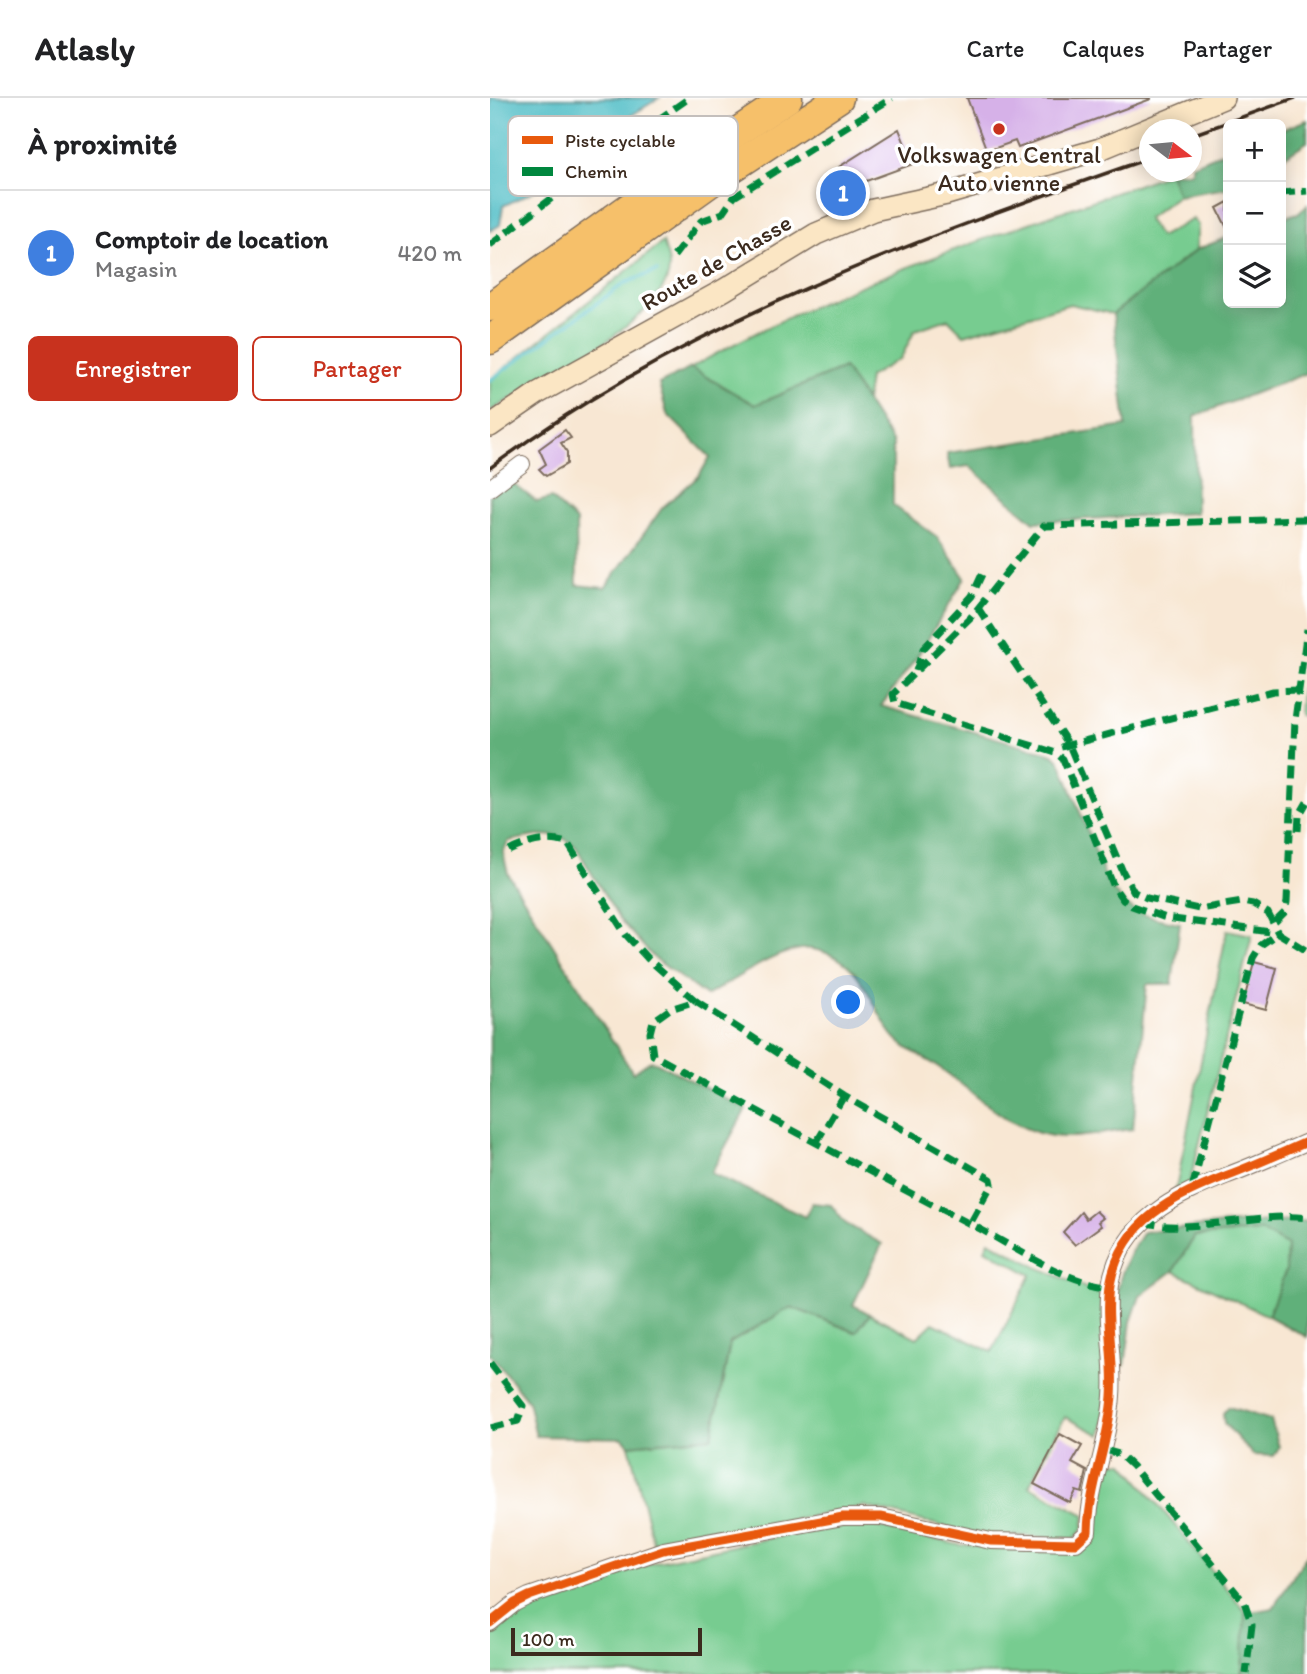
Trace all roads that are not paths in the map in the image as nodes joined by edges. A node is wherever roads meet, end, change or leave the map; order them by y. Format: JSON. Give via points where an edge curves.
{"nodes":[{"id":1,"x":788,"y":98,"type":"edge"},
{"id":2,"x":839,"y":98,"type":"edge"},
{"id":3,"x":1223,"y":98,"type":"edge"},
{"id":4,"x":738,"y":131,"type":"edge"},
{"id":5,"x":738,"y":164,"type":"edge"},
{"id":6,"x":645,"y":196,"type":"edge"},
{"id":7,"x":690,"y":196,"type":"edge"},
{"id":8,"x":490,"y":307,"type":"edge"},
{"id":9,"x":490,"y":340,"type":"edge"},
{"id":10,"x":490,"y":426,"type":"edge"},
{"id":11,"x":522,"y":464,"type":"dead end"},
{"id":12,"x":490,"y":488,"type":"edge"},
{"id":13,"x":1307,"y":1142,"type":"edge"},
{"id":14,"x":490,"y":1623,"type":"edge"}],
"edges":[{"from":1,"to":4,"type":"highway"},
{"from":2,"to":5,"type":"highway"},
{"from":3,"to":10,"type":"main road","name":"Route de Chasse","via":[[1100,149],[947,194],[873,210],[816,234],[538,393]]},
{"from":6,"to":8,"type":"highway"},
{"from":7,"to":9,"type":"highway"},
{"from":11,"to":12,"type":"street"},
{"from":13,"to":14,"type":"street","via":[[1192,1188],[1152,1212],[1125,1246],[1110,1286],[1112,1395],[1105,1450],[1088,1505],[1088,1532],[1076,1544],[991,1541],[881,1517],[843,1517],[663,1550],[529,1597]]}]}
